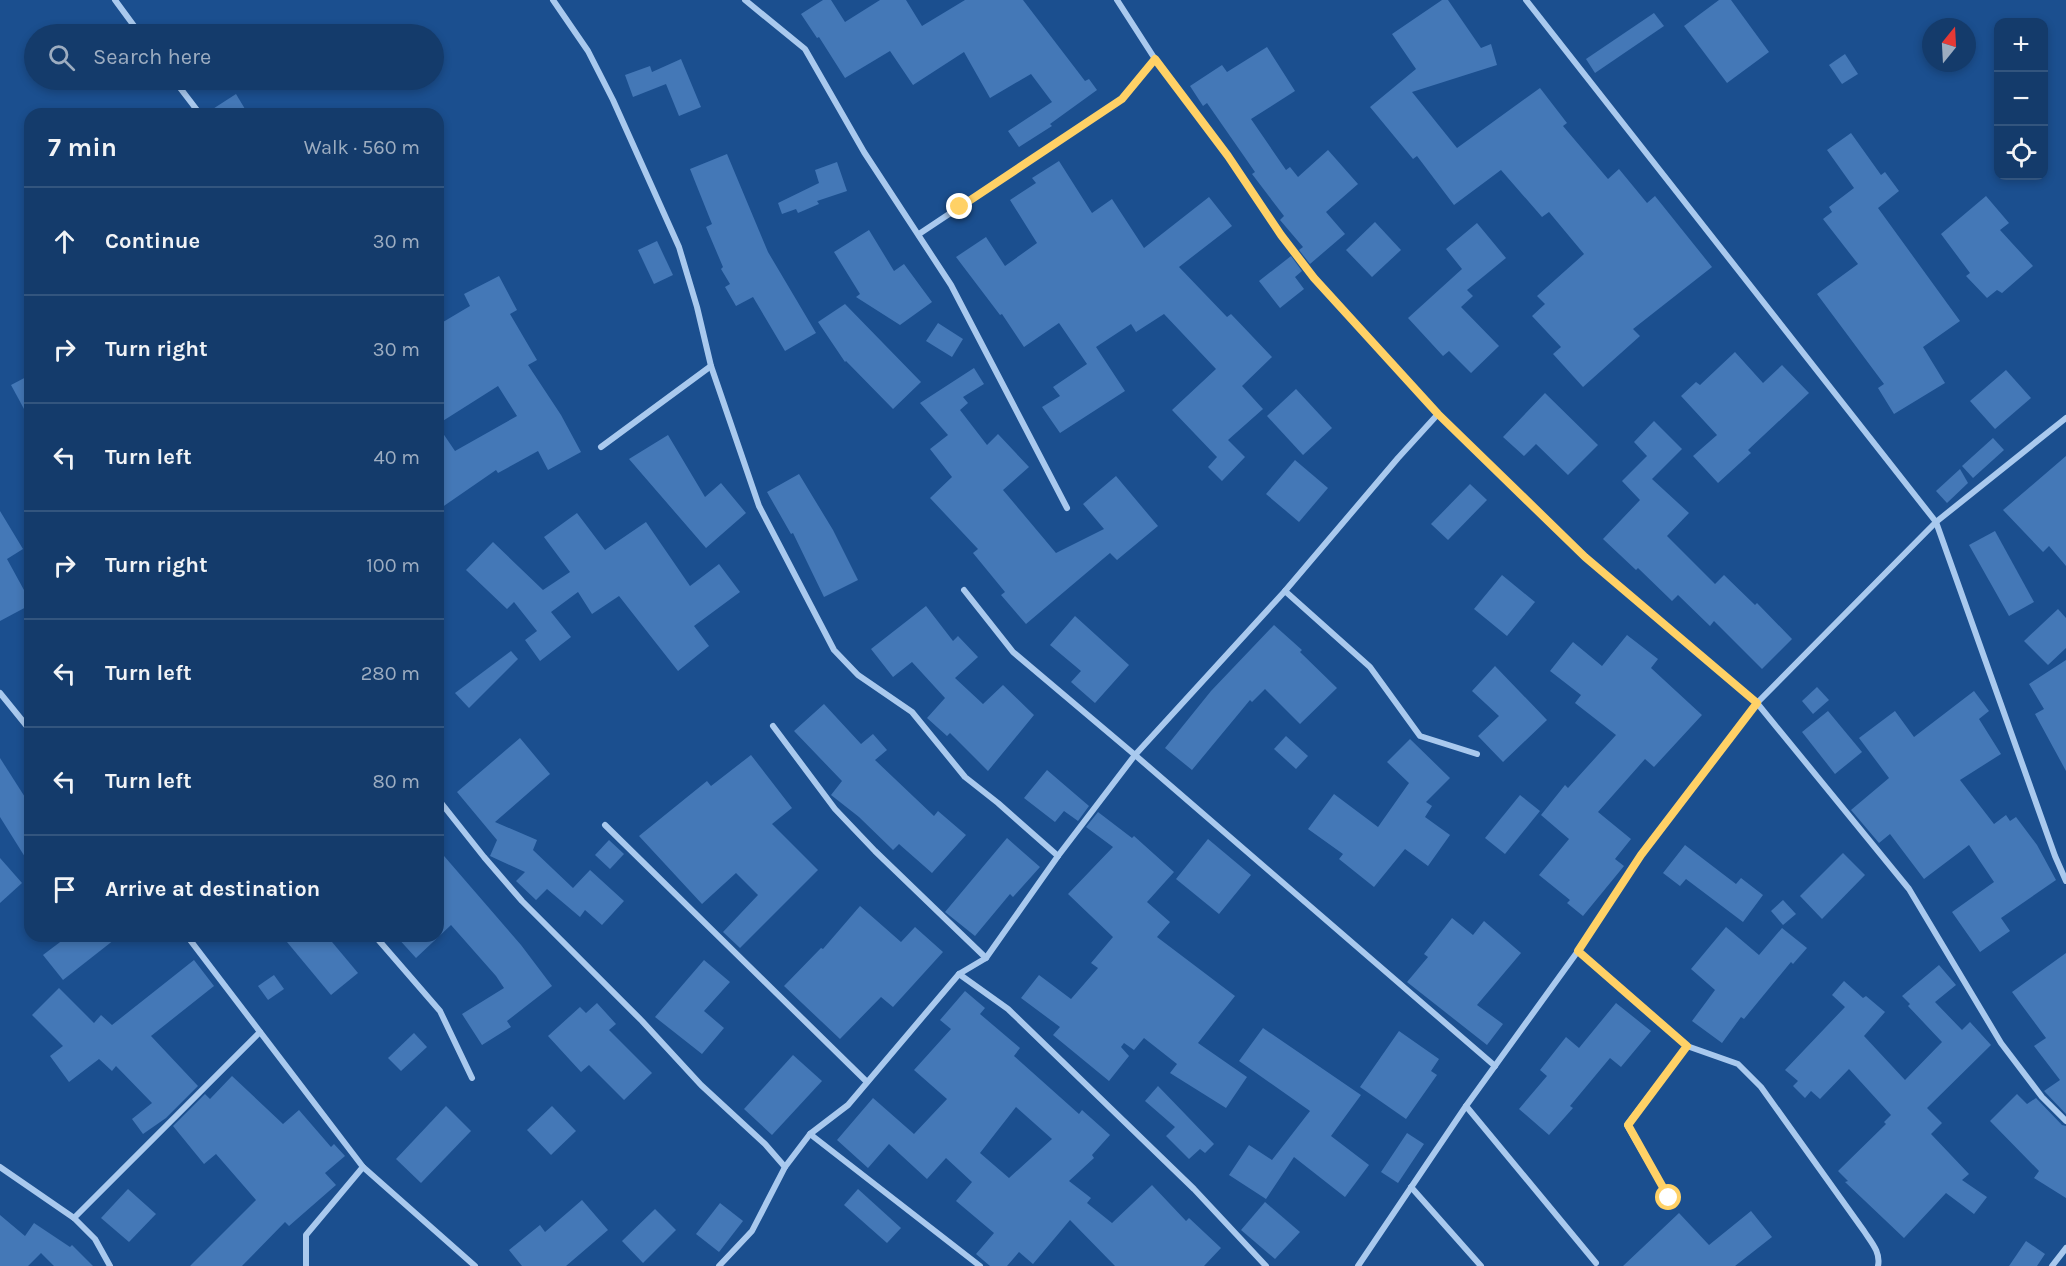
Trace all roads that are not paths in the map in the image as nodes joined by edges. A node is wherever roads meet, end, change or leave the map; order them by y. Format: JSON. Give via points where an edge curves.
{"nodes":[{"id":1,"x":115,"y":0,"type":"edge"},
{"id":2,"x":553,"y":0,"type":"edge"},
{"id":3,"x":745,"y":0,"type":"edge"},
{"id":4,"x":1117,"y":0,"type":"edge"},
{"id":5,"x":1526,"y":0,"type":"edge"},
{"id":6,"x":133,"y":24,"type":"edge"},
{"id":7,"x":1155,"y":59,"type":"junction"},
{"id":8,"x":182,"y":90,"type":"edge"},
{"id":9,"x":195,"y":108,"type":"edge"},
{"id":10,"x":919,"y":234,"type":"junction"},
{"id":11,"x":711,"y":366,"type":"junction"},
{"id":12,"x":1438,"y":414,"type":"junction"},
{"id":13,"x":2066,"y":418,"type":"edge"},
{"id":14,"x":601,"y":447,"type":"dead end"},
{"id":15,"x":1066,"y":508,"type":"dead end"},
{"id":16,"x":1936,"y":522,"type":"junction"},
{"id":17,"x":964,"y":590,"type":"dead end"},
{"id":18,"x":1285,"y":591,"type":"junction"},
{"id":19,"x":0,"y":693,"type":"edge"},
{"id":20,"x":1757,"y":703,"type":"junction"},
{"id":21,"x":24,"y":723,"type":"edge"},
{"id":22,"x":773,"y":726,"type":"dead end"},
{"id":23,"x":1478,"y":754,"type":"dead end"},
{"id":24,"x":1135,"y":755,"type":"junction"},
{"id":25,"x":444,"y":807,"type":"edge"},
{"id":26,"x":605,"y":825,"type":"dead end"},
{"id":27,"x":1058,"y":856,"type":"junction"},
{"id":28,"x":2066,"y":881,"type":"edge"},
{"id":29,"x":192,"y":942,"type":"edge"},
{"id":30,"x":380,"y":942,"type":"edge"},
{"id":31,"x":1578,"y":951,"type":"junction"},
{"id":32,"x":986,"y":958,"type":"junction"},
{"id":33,"x":959,"y":974,"type":"junction"},
{"id":34,"x":260,"y":1032,"type":"junction"},
{"id":35,"x":1687,"y":1046,"type":"junction"},
{"id":36,"x":1495,"y":1066,"type":"junction"},
{"id":37,"x":472,"y":1078,"type":"dead end"},
{"id":38,"x":867,"y":1082,"type":"junction"},
{"id":39,"x":1466,"y":1106,"type":"junction"},
{"id":40,"x":2066,"y":1121,"type":"edge"},
{"id":41,"x":810,"y":1134,"type":"junction"},
{"id":42,"x":0,"y":1167,"type":"edge"},
{"id":43,"x":363,"y":1167,"type":"junction"},
{"id":44,"x":784,"y":1167,"type":"junction"},
{"id":45,"x":1412,"y":1187,"type":"junction"},
{"id":46,"x":1669,"y":1198,"type":"dead end"},
{"id":47,"x":74,"y":1218,"type":"junction"},
{"id":48,"x":2066,"y":1248,"type":"edge"},
{"id":49,"x":1596,"y":1263,"type":"dead end"},
{"id":50,"x":110,"y":1266,"type":"edge"},
{"id":51,"x":306,"y":1266,"type":"edge"},
{"id":52,"x":475,"y":1266,"type":"edge"},
{"id":53,"x":719,"y":1266,"type":"edge"},
{"id":54,"x":980,"y":1266,"type":"edge"},
{"id":55,"x":1266,"y":1266,"type":"edge"},
{"id":56,"x":1358,"y":1266,"type":"edge"},
{"id":57,"x":1481,"y":1266,"type":"edge"},
{"id":58,"x":1878,"y":1266,"type":"edge"},
{"id":59,"x":2052,"y":1266,"type":"edge"}],
"edges":[{"from":1,"to":6,"type":"street"},
{"from":2,"to":11,"type":"street","via":[[588,51],[614,100],[679,247]]},
{"from":3,"to":10,"type":"street","via":[[805,49],[864,152]]},
{"from":4,"to":7,"type":"street"},
{"from":5,"to":16,"type":"street"},
{"from":7,"to":10,"type":"street","via":[[1122,99]]},
{"from":7,"to":12,"type":"street","via":[[1314,278]]},
{"from":8,"to":9,"type":"street"},
{"from":10,"to":15,"type":"street","via":[[951,285]]},
{"from":11,"to":14,"type":"street"},
{"from":11,"to":27,"type":"street","via":[[759,506],[834,650],[858,675],[912,712],[965,777]]},
{"from":12,"to":18,"type":"street"},
{"from":12,"to":20,"type":"street","via":[[1585,557]]},
{"from":13,"to":16,"type":"street"},
{"from":16,"to":20,"type":"street"},
{"from":16,"to":28,"type":"street"},
{"from":17,"to":24,"type":"street","via":[[1013,652]]},
{"from":18,"to":23,"type":"street","via":[[1370,667],[1420,736]]},
{"from":18,"to":24,"type":"street"},
{"from":19,"to":21,"type":"street"},
{"from":20,"to":31,"type":"street","via":[[1641,855]]},
{"from":20,"to":40,"type":"street","via":[[1909,889],[2001,1043],[2042,1097]]},
{"from":22,"to":32,"type":"street","via":[[835,809]]},
{"from":24,"to":27,"type":"street"},
{"from":24,"to":36,"type":"street"},
{"from":25,"to":44,"type":"street","via":[[522,901]]},
{"from":26,"to":38,"type":"street"},
{"from":27,"to":32,"type":"street"},
{"from":29,"to":34,"type":"street"},
{"from":30,"to":37,"type":"street","via":[[440,1011]]},
{"from":31,"to":35,"type":"street"},
{"from":31,"to":36,"type":"street"},
{"from":32,"to":33,"type":"street"},
{"from":33,"to":38,"type":"street"},
{"from":33,"to":55,"type":"street","via":[[1008,1009],[1194,1189]]},
{"from":34,"to":43,"type":"street"},
{"from":34,"to":47,"type":"street"},
{"from":35,"to":46,"type":"street","via":[[1628,1125]]},
{"from":35,"to":58,"type":"street","via":[[1738,1064],[1761,1087],[1864,1231],[1878,1253]]},
{"from":36,"to":39,"type":"street"},
{"from":38,"to":41,"type":"street","via":[[848,1106]]},
{"from":39,"to":45,"type":"street"},
{"from":39,"to":49,"type":"street"},
{"from":41,"to":44,"type":"street"},
{"from":41,"to":54,"type":"street"},
{"from":42,"to":47,"type":"street"},
{"from":43,"to":51,"type":"street","via":[[306,1235]]},
{"from":43,"to":52,"type":"street"},
{"from":44,"to":53,"type":"street","via":[[752,1231]]},
{"from":45,"to":56,"type":"street"},
{"from":45,"to":57,"type":"street"},
{"from":47,"to":50,"type":"street","via":[[95,1239]]},
{"from":48,"to":59,"type":"street"}]}
